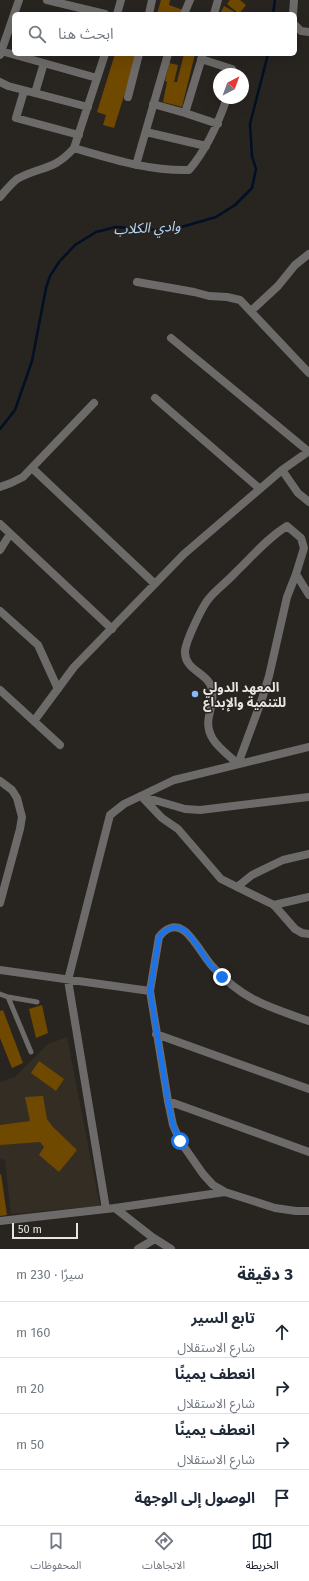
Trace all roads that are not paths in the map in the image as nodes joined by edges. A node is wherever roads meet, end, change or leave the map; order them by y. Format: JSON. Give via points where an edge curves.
{"nodes":[{"id":1,"x":19,"y":0,"type":"edge"},
{"id":2,"x":47,"y":0,"type":"edge"},
{"id":3,"x":121,"y":0,"type":"edge"},
{"id":4,"x":152,"y":0,"type":"edge"},
{"id":5,"x":190,"y":0,"type":"edge"},
{"id":6,"x":218,"y":0,"type":"edge"},
{"id":7,"x":294,"y":0,"type":"edge"},
{"id":8,"x":16,"y":12,"type":"edge"},
{"id":9,"x":97,"y":12,"type":"edge"},
{"id":10,"x":118,"y":12,"type":"edge"},
{"id":11,"x":149,"y":12,"type":"edge"},
{"id":12,"x":185,"y":12,"type":"edge"},
{"id":13,"x":215,"y":12,"type":"edge"},
{"id":14,"x":293,"y":12,"type":"edge"},
{"id":15,"x":12,"y":24,"type":"edge"},
{"id":16,"x":297,"y":27,"type":"edge"},
{"id":17,"x":309,"y":32,"type":"edge"},
{"id":18,"x":1,"y":53,"type":"edge"},
{"id":19,"x":12,"y":56,"type":"edge"},
{"id":20,"x":14,"y":56,"type":"edge"},
{"id":21,"x":103,"y":56,"type":"edge"},
{"id":22,"x":138,"y":56,"type":"edge"},
{"id":23,"x":167,"y":56,"type":"edge"},
{"id":24,"x":202,"y":57,"type":"edge"},
{"id":25,"x":44,"y":63,"type":"junction"},
{"id":26,"x":230,"y":68,"type":"edge"},
{"id":27,"x":97,"y":78,"type":"junction"},
{"id":28,"x":0,"y":82,"type":"edge"},
{"id":29,"x":24,"y":91,"type":"junction"},
{"id":30,"x":35,"y":94,"type":"junction"},
{"id":31,"x":128,"y":97,"type":"dead end"},
{"id":32,"x":153,"y":104,"type":"junction"},
{"id":33,"x":225,"y":104,"type":"edge"},
{"id":34,"x":88,"y":107,"type":"junction"},
{"id":35,"x":185,"y":113,"type":"junction"},
{"id":36,"x":218,"y":124,"type":"junction"},
{"id":37,"x":146,"y":132,"type":"junction"},
{"id":38,"x":79,"y":135,"type":"junction"},
{"id":39,"x":206,"y":146,"type":"junction"},
{"id":40,"x":74,"y":148,"type":"junction"},
{"id":41,"x":136,"y":165,"type":"junction"},
{"id":42,"x":0,"y":197,"type":"edge"},
{"id":43,"x":307,"y":258,"type":"edge"},
{"id":44,"x":137,"y":282,"type":"dead end"},
{"id":45,"x":251,"y":311,"type":"junction"},
{"id":46,"x":171,"y":338,"type":"dead end"},
{"id":47,"x":309,"y":373,"type":"edge"},
{"id":48,"x":155,"y":398,"type":"dead end"},
{"id":49,"x":94,"y":403,"type":"dead end"},
{"id":50,"x":309,"y":451,"type":"edge"},
{"id":51,"x":32,"y":468,"type":"junction"},
{"id":52,"x":282,"y":470,"type":"junction"},
{"id":53,"x":0,"y":486,"type":"edge"},
{"id":54,"x":260,"y":489,"type":"junction"},
{"id":55,"x":309,"y":502,"type":"edge"},
{"id":56,"x":0,"y":524,"type":"edge"},
{"id":57,"x":10,"y":534,"type":"junction"},
{"id":58,"x":307,"y":549,"type":"edge"},
{"id":59,"x":0,"y":550,"type":"edge"},
{"id":60,"x":296,"y":574,"type":"junction"},
{"id":61,"x":155,"y":584,"type":"junction"},
{"id":62,"x":309,"y":595,"type":"edge"},
{"id":63,"x":0,"y":611,"type":"edge"},
{"id":64,"x":112,"y":629,"type":"junction"},
{"id":65,"x":58,"y":689,"type":"junction"},
{"id":66,"x":0,"y":690,"type":"edge"},
{"id":67,"x":34,"y":721,"type":"junction"},
{"id":68,"x":60,"y":745,"type":"dead end"},
{"id":69,"x":309,"y":747,"type":"edge"},
{"id":70,"x":238,"y":764,"type":"junction"},
{"id":71,"x":0,"y":781,"type":"edge"},
{"id":72,"x":141,"y":796,"type":"junction"},
{"id":73,"x":309,"y":797,"type":"edge"},
{"id":74,"x":309,"y":854,"type":"edge"},
{"id":75,"x":237,"y":887,"type":"junction"},
{"id":76,"x":309,"y":897,"type":"edge"},
{"id":77,"x":0,"y":903,"type":"edge"},
{"id":78,"x":274,"y":904,"type":"junction"},
{"id":79,"x":309,"y":934,"type":"edge"},
{"id":80,"x":0,"y":970,"type":"edge"},
{"id":81,"x":68,"y":980,"type":"junction"},
{"id":82,"x":150,"y":991,"type":"junction"},
{"id":83,"x":0,"y":994,"type":"edge"},
{"id":84,"x":8,"y":997,"type":"junction"},
{"id":85,"x":37,"y":1002,"type":"dead end"},
{"id":86,"x":309,"y":1021,"type":"edge"},
{"id":87,"x":156,"y":1034,"type":"junction"},
{"id":88,"x":31,"y":1052,"type":"dead end"},
{"id":89,"x":309,"y":1089,"type":"edge"},
{"id":90,"x":168,"y":1101,"type":"junction"},
{"id":91,"x":309,"y":1152,"type":"edge"},
{"id":92,"x":225,"y":1192,"type":"junction"},
{"id":93,"x":115,"y":1208,"type":"junction"},
{"id":94,"x":106,"y":1209,"type":"junction"},
{"id":95,"x":309,"y":1211,"type":"edge"},
{"id":96,"x":0,"y":1220,"type":"edge"},
{"id":97,"x":155,"y":1239,"type":"junction"},
{"id":98,"x":138,"y":1249,"type":"edge"},
{"id":99,"x":171,"y":1249,"type":"edge"}],
"edges":[{"from":1,"to":8,"type":"street"},
{"from":2,"to":9,"type":"street"},
{"from":3,"to":10,"type":"street"},
{"from":4,"to":11,"type":"street"},
{"from":5,"to":12,"type":"street"},
{"from":6,"to":13,"type":"street"},
{"from":7,"to":14,"type":"street"},
{"from":15,"to":18,"type":"street"},
{"from":16,"to":17,"type":"street","via":[[301,31]]},
{"from":18,"to":19,"type":"street"},
{"from":20,"to":25,"type":"street"},
{"from":21,"to":27,"type":"street"},
{"from":22,"to":31,"type":"street"},
{"from":23,"to":32,"type":"street"},
{"from":24,"to":26,"type":"street"},
{"from":24,"to":35,"type":"street"},
{"from":25,"to":27,"type":"street"},
{"from":25,"to":30,"type":"street"},
{"from":27,"to":34,"type":"street"},
{"from":28,"to":29,"type":"street"},
{"from":29,"to":30,"type":"street"},
{"from":29,"to":38,"type":"street","via":[[16,118]]},
{"from":30,"to":34,"type":"street"},
{"from":32,"to":35,"type":"street"},
{"from":32,"to":37,"type":"street"},
{"from":33,"to":36,"type":"street"},
{"from":34,"to":38,"type":"street"},
{"from":35,"to":36,"type":"street"},
{"from":36,"to":39,"type":"street"},
{"from":37,"to":39,"type":"street"},
{"from":37,"to":41,"type":"street"},
{"from":38,"to":40,"type":"street"},
{"from":39,"to":41,"type":"street","via":[[189,170],[170,171]]},
{"from":40,"to":41,"type":"street"},
{"from":40,"to":42,"type":"street","via":[[66,158],[56,164],[17,180]]},
{"from":43,"to":45,"type":"street","via":[[295,265],[278,286]]},
{"from":44,"to":45,"type":"street","via":[[240,300]]},
{"from":45,"to":47,"type":"street"},
{"from":46,"to":50,"type":"street"},
{"from":48,"to":54,"type":"street"},
{"from":49,"to":51,"type":"street"},
{"from":50,"to":52,"type":"street"},
{"from":51,"to":53,"type":"street","via":[[23,477]]},
{"from":51,"to":61,"type":"street"},
{"from":52,"to":54,"type":"street"},
{"from":52,"to":55,"type":"street","via":[[298,493]]},
{"from":54,"to":61,"type":"street","via":[[184,554]]},
{"from":56,"to":57,"type":"street"},
{"from":57,"to":59,"type":"street"},
{"from":57,"to":64,"type":"street"},
{"from":58,"to":60,"type":"street"},
{"from":58,"to":70,"type":"street","via":[[301,538],[287,526],[273,534],[208,600],[194,624],[185,651],[188,664],[209,681],[212,689],[209,733],[214,743]]},
{"from":60,"to":62,"type":"street"},
{"from":60,"to":70,"type":"street","via":[[281,616],[269,676]]},
{"from":61,"to":64,"type":"street"},
{"from":63,"to":65,"type":"street","via":[[38,645]]},
{"from":64,"to":65,"type":"street","via":[[74,667]]},
{"from":65,"to":67,"type":"street"},
{"from":66,"to":67,"type":"street"},
{"from":67,"to":68,"type":"street"},
{"from":69,"to":70,"type":"street"},
{"from":70,"to":72,"type":"street","via":[[174,780]]},
{"from":71,"to":77,"type":"street","via":[[12,790],[22,817]]},
{"from":72,"to":73,"type":"street","via":[[184,809],[200,810]]},
{"from":72,"to":75,"type":"street","via":[[162,818],[178,829],[221,878]]},
{"from":72,"to":81,"type":"street","via":[[124,804],[110,815]]},
{"from":74,"to":75,"type":"street","via":[[283,860],[252,875]]},
{"from":75,"to":78,"type":"street"},
{"from":76,"to":78,"type":"street"},
{"from":78,"to":79,"type":"street","via":[[295,928]]},
{"from":80,"to":81,"type":"street"},
{"from":81,"to":82,"type":"street"},
{"from":81,"to":94,"type":"street"},
{"from":82,"to":86,"type":"street","via":[[159,937],[169,928],[177,928],[184,930],[210,964],[236,990],[259,1004]]},
{"from":82,"to":87,"type":"street"},
{"from":83,"to":84,"type":"lane"},
{"from":84,"to":85,"type":"lane"},
{"from":84,"to":88,"type":"lane"},
{"from":87,"to":89,"type":"street"},
{"from":87,"to":90,"type":"street"},
{"from":90,"to":91,"type":"street"},
{"from":90,"to":92,"type":"street","via":[[173,1125],[180,1141],[203,1174]]},
{"from":92,"to":93,"type":"street"},
{"from":92,"to":95,"type":"street","via":[[274,1208]]},
{"from":93,"to":94,"type":"street"},
{"from":93,"to":97,"type":"street"},
{"from":94,"to":96,"type":"street"},
{"from":97,"to":98,"type":"street"},
{"from":97,"to":99,"type":"street"}]}
